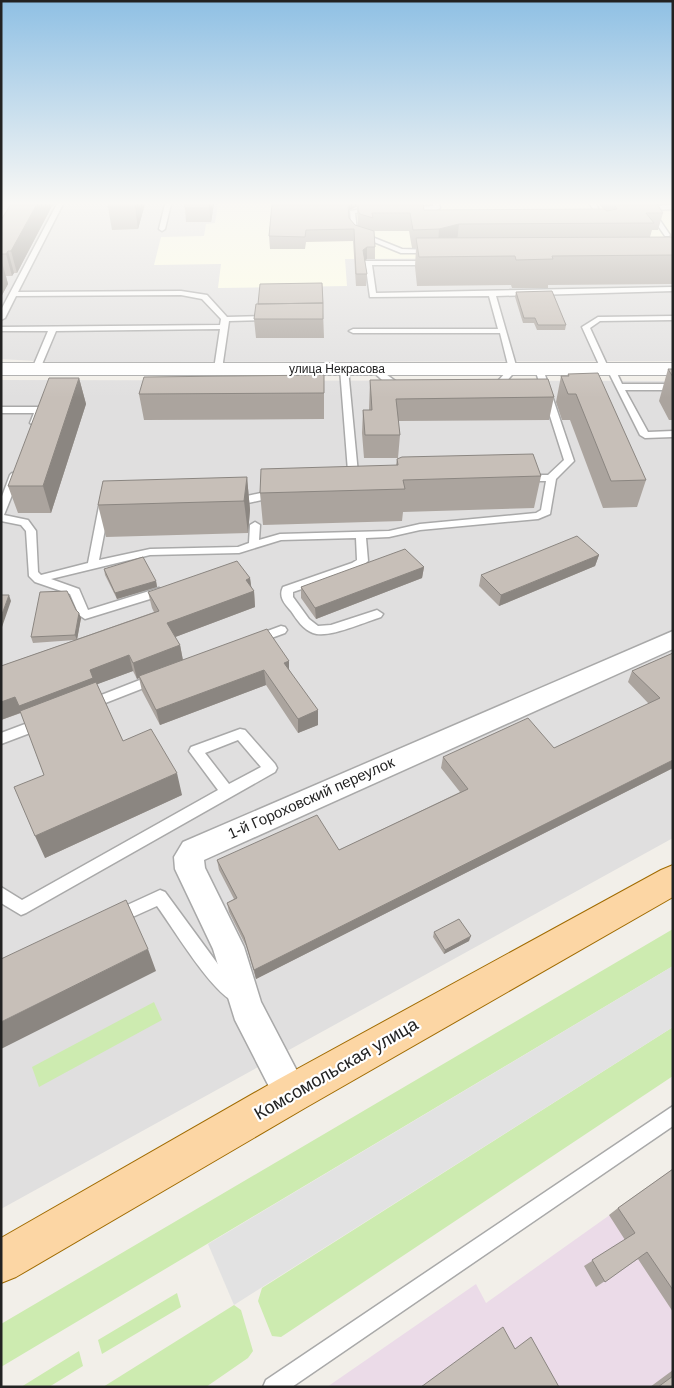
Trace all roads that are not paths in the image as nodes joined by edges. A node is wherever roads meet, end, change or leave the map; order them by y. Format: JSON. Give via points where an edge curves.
{"nodes":[{"id":1,"x":26,"y":269,"type":"edge"},
{"id":2,"x":369,"y":269,"type":"edge"},
{"id":3,"x":11,"y":280,"type":"dead end"},
{"id":4,"x":20,"y":280,"type":"junction"},
{"id":5,"x":673,"y":289,"type":"edge"},
{"id":6,"x":13,"y":294,"type":"junction"},
{"id":7,"x":492,"y":294,"type":"junction"},
{"id":8,"x":1,"y":318,"type":"edge"},
{"id":9,"x":284,"y":318,"type":"edge"},
{"id":10,"x":673,"y":318,"type":"edge"},
{"id":11,"x":225,"y":323,"type":"junction"},
{"id":12,"x":1,"y":329,"type":"edge"},
{"id":13,"x":53,"y":329,"type":"junction"},
{"id":14,"x":353,"y":331,"type":"dead end"},
{"id":15,"x":503,"y":331,"type":"junction"},
{"id":16,"x":1,"y":369,"type":"edge"},
{"id":17,"x":36,"y":369,"type":"junction"},
{"id":18,"x":218,"y":369,"type":"junction"},
{"id":19,"x":344,"y":369,"type":"junction"},
{"id":20,"x":375,"y":369,"type":"junction"},
{"id":21,"x":513,"y":369,"type":"junction"},
{"id":22,"x":539,"y":369,"type":"junction"},
{"id":23,"x":608,"y":369,"type":"junction"},
{"id":24,"x":673,"y":370,"type":"edge"},
{"id":25,"x":414,"y":386,"type":"edge"},
{"id":26,"x":478,"y":387,"type":"edge"},
{"id":27,"x":619,"y":387,"type":"junction"},
{"id":28,"x":673,"y":387,"type":"edge"},
{"id":29,"x":1,"y":410,"type":"edge"},
{"id":30,"x":32,"y":428,"type":"edge"},
{"id":31,"x":673,"y":434,"type":"edge"},
{"id":32,"x":19,"y":466,"type":"edge"},
{"id":33,"x":551,"y":478,"type":"junction"},
{"id":34,"x":513,"y":479,"type":"edge"},
{"id":35,"x":354,"y":491,"type":"edge"},
{"id":36,"x":286,"y":493,"type":"edge"},
{"id":37,"x":255,"y":498,"type":"junction"},
{"id":38,"x":223,"y":503,"type":"edge"},
{"id":39,"x":114,"y":506,"type":"edge"},
{"id":40,"x":255,"y":510,"type":"dead end"},
{"id":41,"x":1,"y":513,"type":"edge"},
{"id":42,"x":1,"y":518,"type":"edge"},
{"id":43,"x":254,"y":525,"type":"dead end"},
{"id":44,"x":361,"y":535,"type":"junction"},
{"id":45,"x":254,"y":544,"type":"junction"},
{"id":46,"x":93,"y":565,"type":"junction"},
{"id":47,"x":38,"y":579,"type":"junction"},
{"id":48,"x":159,"y":592,"type":"edge"},
{"id":49,"x":378,"y":614,"type":"dead end"},
{"id":50,"x":281,"y":630,"type":"dead end"},
{"id":51,"x":673,"y":639,"type":"edge"},
{"id":52,"x":245,"y":644,"type":"edge"},
{"id":53,"x":164,"y":676,"type":"edge"},
{"id":54,"x":82,"y":707,"type":"edge"},
{"id":55,"x":56,"y":718,"type":"edge"},
{"id":56,"x":1,"y":739,"type":"edge"},
{"id":57,"x":228,"y":792,"type":"junction"},
{"id":58,"x":673,"y":880,"type":"edge"},
{"id":59,"x":1,"y":894,"type":"edge"},
{"id":60,"x":105,"y":923,"type":"edge"},
{"id":61,"x":247,"y":1008,"type":"junction"},
{"id":62,"x":291,"y":1094,"type":"junction"},
{"id":63,"x":673,"y":1115,"type":"edge"},
{"id":64,"x":1,"y":1262,"type":"edge"},
{"id":65,"x":273,"y":1387,"type":"edge"}],
"edges":[{"from":1,"to":4,"type":"lane"},
{"from":2,"to":7,"type":"lane","via":[[373,295]]},
{"from":3,"to":4,"type":"lane"},
{"from":4,"to":6,"type":"lane"},
{"from":5,"to":7,"type":"lane"},
{"from":6,"to":8,"type":"lane"},
{"from":6,"to":11,"type":"lane","via":[[181,293],[204,297]]},
{"from":7,"to":15,"type":"lane"},
{"from":9,"to":11,"type":"lane"},
{"from":10,"to":23,"type":"lane","via":[[598,319],[586,327]]},
{"from":11,"to":13,"type":"lane"},
{"from":11,"to":18,"type":"lane"},
{"from":12,"to":13,"type":"lane"},
{"from":13,"to":17,"type":"lane"},
{"from":14,"to":15,"type":"lane"},
{"from":15,"to":21,"type":"lane"},
{"from":16,"to":17,"type":"street","name":"улица Некрасова"},
{"from":17,"to":18,"type":"street","name":"улица Некрасова"},
{"from":18,"to":19,"type":"street","name":"улица Некрасова"},
{"from":19,"to":20,"type":"street","name":"улица Некрасова"},
{"from":19,"to":35,"type":"lane"},
{"from":20,"to":21,"type":"street","name":"улица Некрасова"},
{"from":20,"to":25,"type":"lane","via":[[396,386]]},
{"from":21,"to":22,"type":"street","name":"улица Некрасова"},
{"from":21,"to":26,"type":"lane","via":[[497,387]]},
{"from":22,"to":23,"type":"street","name":"улица Некрасова"},
{"from":22,"to":33,"type":"lane","via":[[569,461]]},
{"from":23,"to":24,"type":"street","name":"улица Некрасова"},
{"from":23,"to":27,"type":"lane"},
{"from":27,"to":28,"type":"lane"},
{"from":27,"to":31,"type":"lane","via":[[645,435]]},
{"from":29,"to":30,"type":"lane","via":[[40,410]]},
{"from":32,"to":41,"type":"lane"},
{"from":33,"to":34,"type":"lane"},
{"from":33,"to":44,"type":"lane","via":[[546,512],[538,516]]},
{"from":36,"to":37,"type":"lane"},
{"from":37,"to":38,"type":"lane"},
{"from":37,"to":40,"type":"lane"},
{"from":39,"to":46,"type":"lane","via":[[104,506]]},
{"from":42,"to":47,"type":"lane","via":[[24,522],[31,531],[32,573]]},
{"from":43,"to":45,"type":"lane"},
{"from":44,"to":45,"type":"lane","via":[[280,537]]},
{"from":44,"to":49,"type":"lane","via":[[363,561],[287,590],[288,598],[305,622],[316,630],[332,629]]},
{"from":45,"to":46,"type":"lane","via":[[239,550],[150,552]]},
{"from":46,"to":47,"type":"lane"},
{"from":47,"to":48,"type":"lane","via":[[75,592],[85,615]]},
{"from":50,"to":52,"type":"lane"},
{"from":51,"to":61,"type":"street","name":"1-й Гороховский переулок","via":[[193,851],[189,857],[190,869],[225,940]]},
{"from":53,"to":54,"type":"lane"},
{"from":55,"to":56,"type":"lane"},
{"from":57,"to":57,"type":"lane","via":[[196,752],[240,734],[270,768]]},
{"from":57,"to":59,"type":"lane","via":[[21,908]]},
{"from":58,"to":62,"type":"main road","name":"Комсомольская улица"},
{"from":60,"to":61,"type":"lane","via":[[160,898],[214,972]]},
{"from":61,"to":62,"type":"street","name":"1-й Гороховский переулок"},
{"from":62,"to":64,"type":"main road","name":"Комсомольская улица"},
{"from":63,"to":65,"type":"lane"}]}
